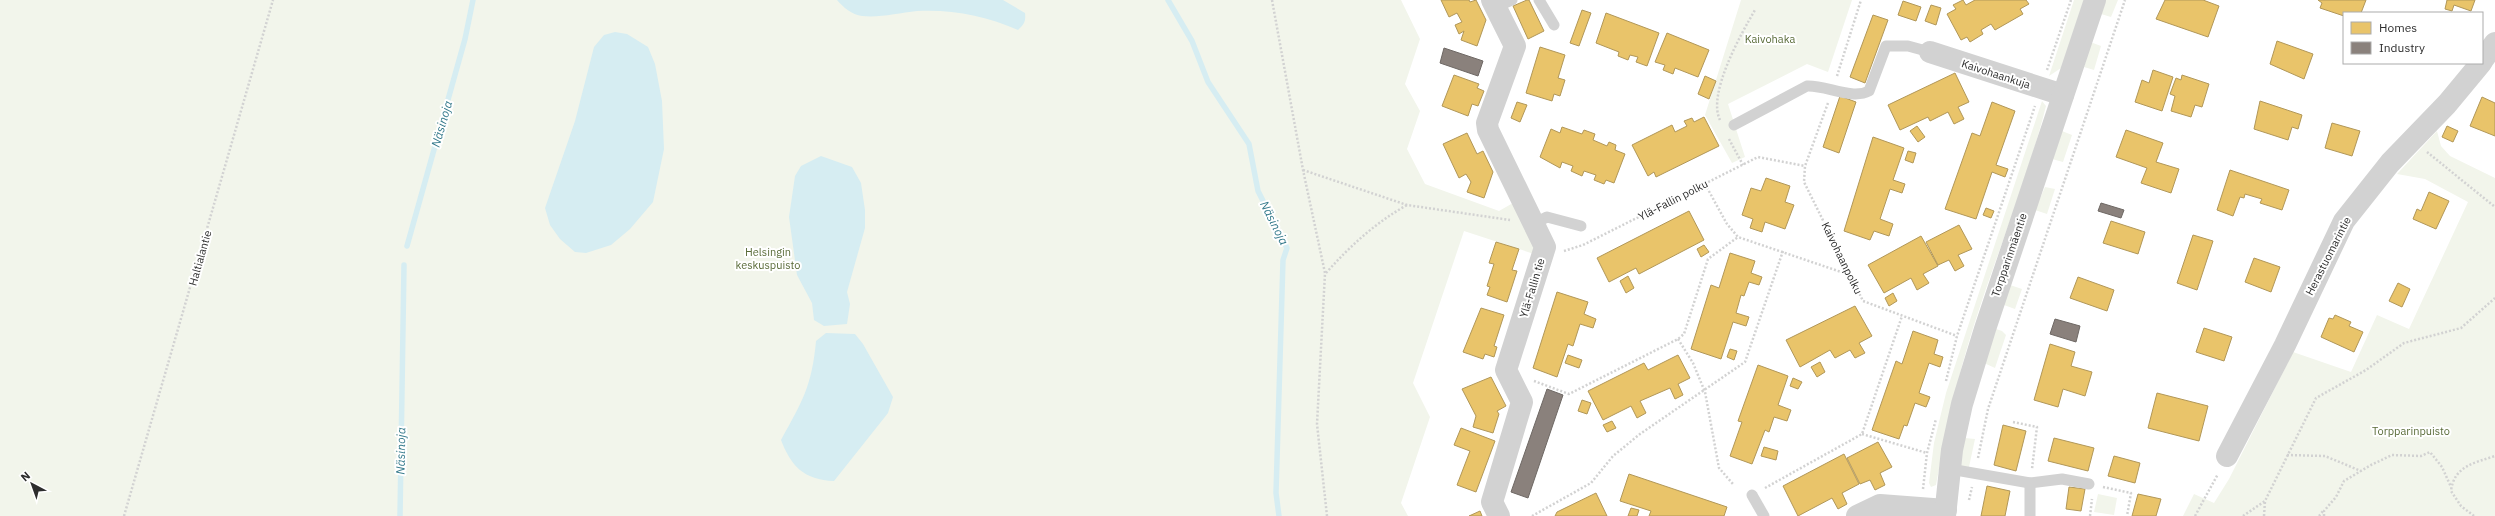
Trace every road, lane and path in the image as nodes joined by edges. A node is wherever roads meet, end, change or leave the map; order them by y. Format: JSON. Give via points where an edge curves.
{"nodes":[{"id":1,"x":273,"y":0,"type":"edge"},
{"id":2,"x":1272,"y":0,"type":"edge"},
{"id":3,"x":1539,"y":0,"type":"edge"},
{"id":4,"x":2095,"y":0,"type":"edge"},
{"id":5,"x":2125,"y":0,"type":"edge"},
{"id":6,"x":1500,"y":2,"type":"edge"},
{"id":7,"x":1754,"y":10,"type":"dead end"},
{"id":8,"x":1554,"y":25,"type":"dead end"},
{"id":9,"x":2495,"y":43,"type":"edge"},
{"id":10,"x":1930,"y":52,"type":"joint"},
{"id":11,"x":2483,"y":59,"type":"edge"},
{"id":12,"x":2479,"y":64,"type":"edge"},
{"id":13,"x":2062,"y":95,"type":"junction"},
{"id":14,"x":1721,"y":122,"type":"dead end"},
{"id":15,"x":1734,"y":125,"type":"dead end"},
{"id":16,"x":1727,"y":134,"type":"dead end"},
{"id":17,"x":2413,"y":141,"type":"junction"},
{"id":18,"x":1743,"y":165,"type":"junction"},
{"id":19,"x":1805,"y":166,"type":"joint"},
{"id":20,"x":1303,"y":170,"type":"junction"},
{"id":21,"x":1705,"y":184,"type":"junction"},
{"id":22,"x":1407,"y":205,"type":"junction"},
{"id":23,"x":2495,"y":207,"type":"edge"},
{"id":24,"x":1532,"y":221,"type":"junction"},
{"id":25,"x":1581,"y":226,"type":"dead end"},
{"id":26,"x":1738,"y":237,"type":"junction"},
{"id":27,"x":1783,"y":251,"type":"junction"},
{"id":28,"x":1542,"y":254,"type":"junction"},
{"id":29,"x":1325,"y":273,"type":"junction"},
{"id":30,"x":1850,"y":275,"type":"junction"},
{"id":31,"x":2495,"y":298,"type":"edge"},
{"id":32,"x":1902,"y":316,"type":"junction"},
{"id":33,"x":1957,"y":336,"type":"dead end"},
{"id":34,"x":1678,"y":339,"type":"junction"},
{"id":35,"x":1526,"y":378,"type":"dead end"},
{"id":36,"x":1705,"y":392,"type":"junction"},
{"id":37,"x":2013,"y":422,"type":"dead end"},
{"id":38,"x":1862,"y":434,"type":"junction"},
{"id":39,"x":1927,"y":452,"type":"dead end"},
{"id":40,"x":2287,"y":454,"type":"junction"},
{"id":41,"x":2227,"y":456,"type":"joint"},
{"id":42,"x":2495,"y":456,"type":"edge"},
{"id":43,"x":1950,"y":469,"type":"junction"},
{"id":44,"x":2362,"y":471,"type":"junction"},
{"id":45,"x":1975,"y":472,"type":"junction"},
{"id":46,"x":2030,"y":483,"type":"junction"},
{"id":47,"x":1733,"y":484,"type":"dead end"},
{"id":48,"x":2089,"y":484,"type":"joint"},
{"id":49,"x":2451,"y":486,"type":"junction"},
{"id":50,"x":1752,"y":495,"type":"joint"},
{"id":51,"x":2265,"y":501,"type":"junction"},
{"id":52,"x":1968,"y":502,"type":"dead end"},
{"id":53,"x":2324,"y":511,"type":"junction"},
{"id":54,"x":1945,"y":513,"type":"edge"},
{"id":55,"x":124,"y":516,"type":"edge"},
{"id":56,"x":1327,"y":516,"type":"edge"},
{"id":57,"x":1498,"y":516,"type":"edge"},
{"id":58,"x":1532,"y":516,"type":"edge"},
{"id":59,"x":1764,"y":516,"type":"edge"},
{"id":60,"x":1857,"y":516,"type":"edge"},
{"id":61,"x":2030,"y":516,"type":"edge"},
{"id":62,"x":2127,"y":516,"type":"edge"},
{"id":63,"x":2195,"y":516,"type":"edge"},
{"id":64,"x":2243,"y":516,"type":"edge"},
{"id":65,"x":2264,"y":516,"type":"edge"},
{"id":66,"x":2319,"y":516,"type":"edge"},
{"id":67,"x":2324,"y":516,"type":"edge"},
{"id":68,"x":2474,"y":516,"type":"edge"}],
"edges":[{"from":1,"to":55,"type":"path","name":"Haltialantie"},
{"from":2,"to":20,"type":"path"},
{"from":3,"to":8,"type":"lane"},
{"from":4,"to":13,"type":"street","name":"Torpparinmäentie"},
{"from":5,"to":45,"type":"path","via":[[1988,409]]},
{"from":6,"to":24,"type":"street","name":"Ylä-Fallin tie","via":[[1515,46],[1487,123],[1488,130]]},
{"from":7,"to":14,"type":"path","via":[[1737,41],[1716,102]]},
{"from":9,"to":11,"type":"street","name":"Herastuomarintie"},
{"from":10,"to":13,"type":"street","name":"Kaivohaankuja"},
{"from":10,"to":15,"type":"lane","via":[[1908,46],[1886,46],[1869,90],[1863,94],[1807,86]]},
{"from":12,"to":17,"type":"street","name":"Herastuomarintie"},
{"from":13,"to":43,"type":"street","name":"Torpparinmäentie","via":[[1962,404]]},
{"from":16,"to":18,"type":"path"},
{"from":17,"to":23,"type":"path"},
{"from":17,"to":41,"type":"street","name":"Herastuomarintie","via":[[2390,163],[2344,221],[2285,345]]},
{"from":18,"to":19,"type":"path","name":"Ylä-Fallin polku","via":[[1758,157]]},
{"from":18,"to":21,"type":"path","name":"Ylä-Fallin polku"},
{"from":19,"to":30,"type":"path","name":"Kaivohaanpolku","via":[[1804,182]]},
{"from":20,"to":22,"type":"path"},
{"from":20,"to":29,"type":"path"},
{"from":21,"to":26,"type":"path","via":[[1727,224]]},
{"from":21,"to":28,"type":"path","name":"Ylä-Fallin polku","via":[[1583,245],[1551,255]]},
{"from":22,"to":24,"type":"path"},
{"from":22,"to":29,"type":"path","via":[[1362,235]]},
{"from":24,"to":25,"type":"lane","via":[[1547,217]]},
{"from":24,"to":28,"type":"street","name":"Ylä-Fallin tie","via":[[1545,247]]},
{"from":26,"to":27,"type":"path"},
{"from":26,"to":34,"type":"path","via":[[1708,259],[1684,334]]},
{"from":27,"to":30,"type":"path"},
{"from":27,"to":36,"type":"path","via":[[1745,362]]},
{"from":28,"to":57,"type":"street","name":"Ylä-Fallin tie","via":[[1506,370],[1522,402],[1492,502]]},
{"from":29,"to":56,"type":"path","via":[[1317,424]]},
{"from":30,"to":32,"type":"path","name":"Kaivohaanpolku","via":[[1863,301]]},
{"from":31,"to":40,"type":"path","via":[[2461,328],[2404,343],[2366,370],[2316,398]]},
{"from":32,"to":33,"type":"path","name":"Kaivohaanpolku"},
{"from":32,"to":38,"type":"path"},
{"from":34,"to":35,"type":"path","via":[[1569,394]]},
{"from":34,"to":36,"type":"path","via":[[1693,363]]},
{"from":36,"to":47,"type":"path","via":[[1719,468]]},
{"from":36,"to":58,"type":"path","via":[[1635,438],[1613,456],[1591,483]]},
{"from":37,"to":46,"type":"path","via":[[2037,427]]},
{"from":38,"to":39,"type":"path"},
{"from":38,"to":50,"type":"path"},
{"from":40,"to":44,"type":"path","via":[[2325,456]]},
{"from":40,"to":51,"type":"path"},
{"from":41,"to":63,"type":"path"},
{"from":42,"to":49,"type":"path","via":[[2463,467],[2451,482]]},
{"from":43,"to":45,"type":"lane"},
{"from":43,"to":54,"type":"street","name":"Torpparinmäentie"},
{"from":44,"to":49,"type":"path","via":[[2392,455],[2421,456],[2430,452],[2442,467]]},
{"from":44,"to":53,"type":"path","via":[[2344,481],[2336,497]]},
{"from":45,"to":46,"type":"lane"},
{"from":45,"to":52,"type":"path"},
{"from":46,"to":48,"type":"lane","via":[[2062,479]]},
{"from":46,"to":61,"type":"lane"},
{"from":48,"to":62,"type":"path","via":[[2132,493]]},
{"from":49,"to":68,"type":"path","via":[[2451,491],[2461,506]]},
{"from":50,"to":59,"type":"lane"},
{"from":51,"to":64,"type":"path"},
{"from":51,"to":65,"type":"path"},
{"from":53,"to":66,"type":"path"},
{"from":53,"to":67,"type":"path"},
{"from":54,"to":60,"type":"street","via":[[1880,504]]}]}
